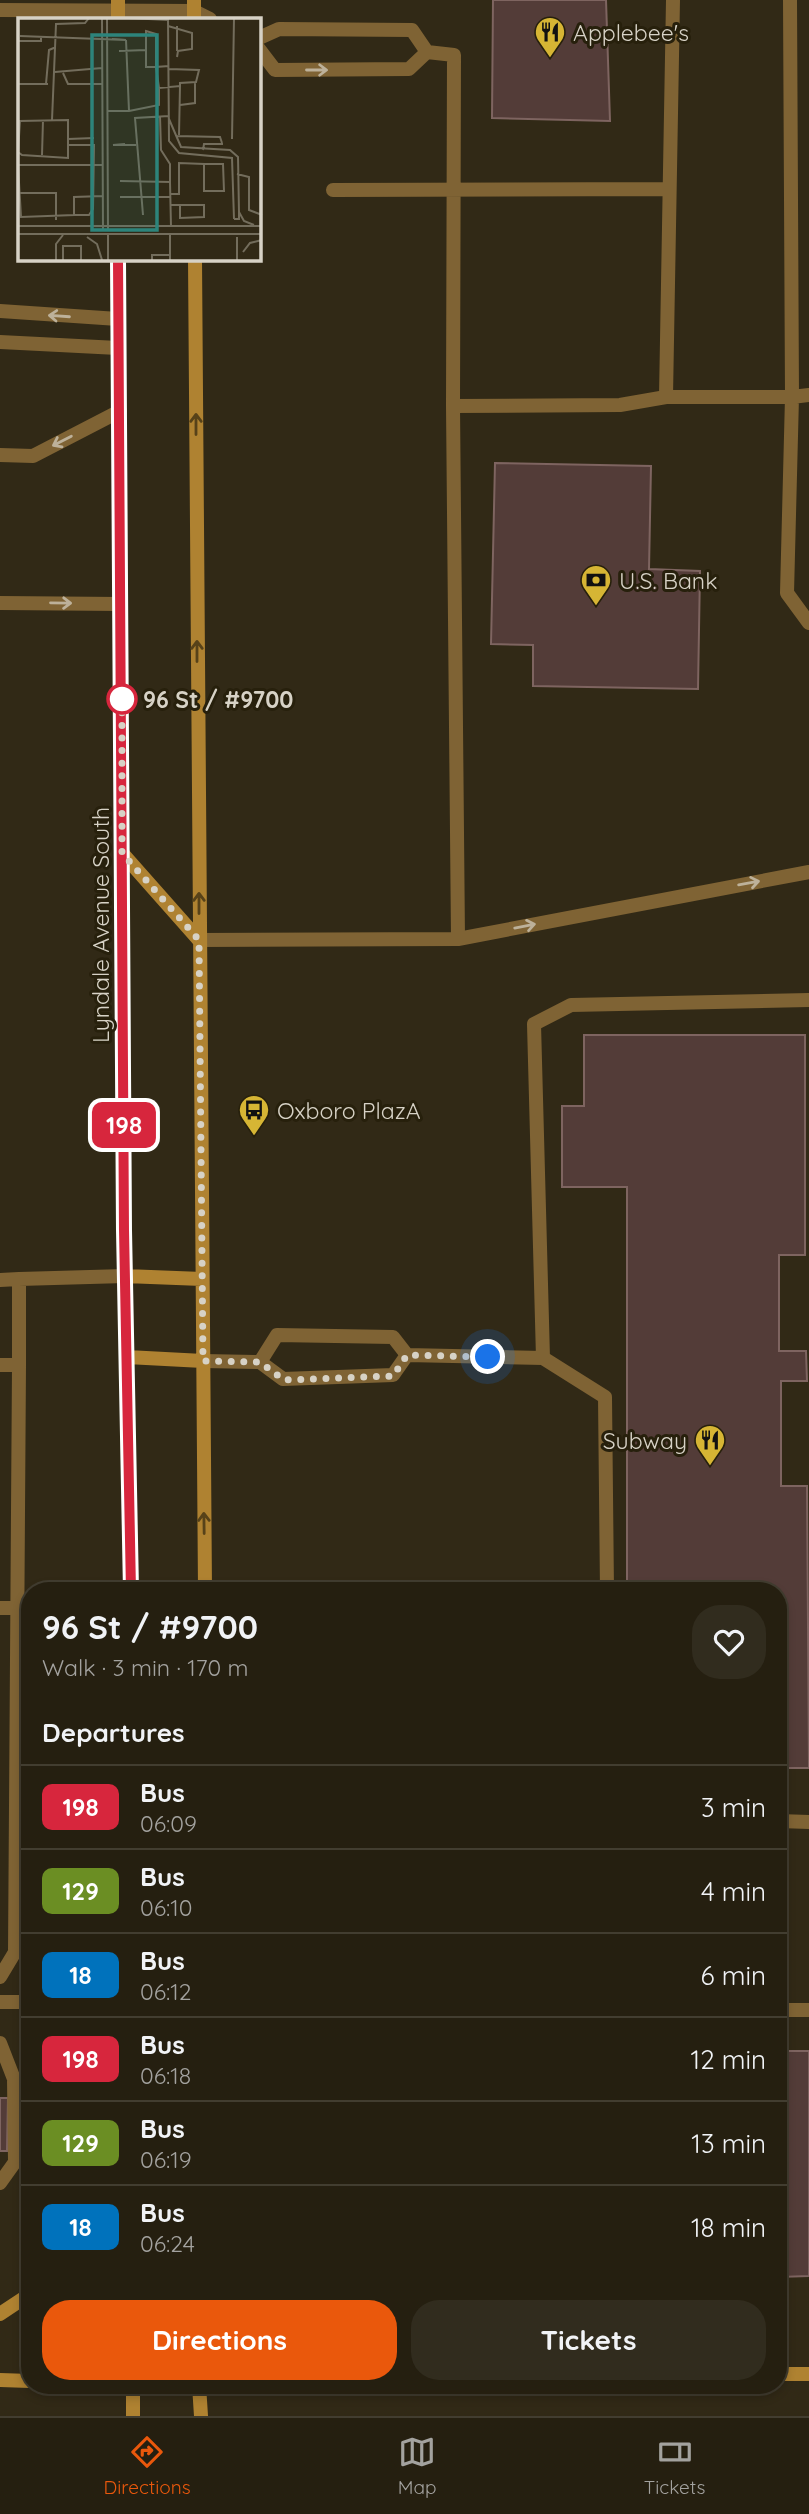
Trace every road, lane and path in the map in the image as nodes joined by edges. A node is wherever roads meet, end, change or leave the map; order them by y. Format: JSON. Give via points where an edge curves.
{"nodes":[{"id":1,"x":673,"y":0,"type":"edge"},
{"id":2,"x":790,"y":0,"type":"edge"},
{"id":3,"x":0,"y":10,"type":"edge"},
{"id":4,"x":118,"y":10,"type":"edge"},
{"id":5,"x":194,"y":10,"type":"edge"},
{"id":6,"x":261,"y":37,"type":"edge"},
{"id":7,"x":261,"y":52,"type":"edge"},
{"id":8,"x":427,"y":52,"type":"junction"},
{"id":9,"x":453,"y":189,"type":"junction"},
{"id":10,"x":670,"y":189,"type":"junction"},
{"id":11,"x":333,"y":190,"type":"dead end"},
{"id":12,"x":118,"y":261,"type":"edge"},
{"id":13,"x":195,"y":261,"type":"edge"},
{"id":14,"x":0,"y":311,"type":"edge"},
{"id":15,"x":118,"y":320,"type":"junction"},
{"id":16,"x":0,"y":342,"type":"edge"},
{"id":17,"x":118,"y":348,"type":"junction"},
{"id":18,"x":809,"y":395,"type":"edge"},
{"id":19,"x":666,"y":397,"type":"junction"},
{"id":20,"x":792,"y":397,"type":"junction"},
{"id":21,"x":453,"y":406,"type":"junction"},
{"id":22,"x":120,"y":411,"type":"junction"},
{"id":23,"x":0,"y":455,"type":"edge"},
{"id":24,"x":0,"y":603,"type":"edge"},
{"id":25,"x":121,"y":604,"type":"junction"},
{"id":26,"x":809,"y":623,"type":"edge"},
{"id":27,"x":122,"y":853,"type":"junction"},
{"id":28,"x":809,"y":872,"type":"edge"},
{"id":29,"x":458,"y":939,"type":"junction"},
{"id":30,"x":199,"y":940,"type":"junction"},
{"id":31,"x":809,"y":1000,"type":"edge"},
{"id":32,"x":125,"y":1276,"type":"junction"},
{"id":33,"x":19,"y":1279,"type":"junction"},
{"id":34,"x":202,"y":1279,"type":"junction"},
{"id":35,"x":0,"y":1280,"type":"edge"},
{"id":36,"x":407,"y":1355,"type":"junction"},
{"id":37,"x":127,"y":1357,"type":"junction"},
{"id":38,"x":543,"y":1358,"type":"junction"},
{"id":39,"x":203,"y":1361,"type":"junction"},
{"id":40,"x":260,"y":1362,"type":"junction"},
{"id":41,"x":0,"y":1365,"type":"edge"},
{"id":42,"x":19,"y":1365,"type":"junction"},
{"id":43,"x":23,"y":1582,"type":"edge"},
{"id":44,"x":131,"y":1582,"type":"edge"},
{"id":45,"x":205,"y":1582,"type":"edge"},
{"id":46,"x":607,"y":1582,"type":"edge"},
{"id":47,"x":0,"y":1608,"type":"edge"},
{"id":48,"x":21,"y":1608,"type":"edge"},
{"id":49,"x":21,"y":1723,"type":"edge"},
{"id":50,"x":787,"y":1821,"type":"edge"},
{"id":51,"x":809,"y":1822,"type":"edge"},
{"id":52,"x":0,"y":1977,"type":"edge"},
{"id":53,"x":0,"y":2002,"type":"edge"},
{"id":54,"x":21,"y":2002,"type":"edge"},
{"id":55,"x":787,"y":2010,"type":"edge"},
{"id":56,"x":809,"y":2010,"type":"edge"},
{"id":57,"x":0,"y":2043,"type":"edge"},
{"id":58,"x":0,"y":2183,"type":"edge"},
{"id":59,"x":21,"y":2300,"type":"edge"},
{"id":60,"x":0,"y":2314,"type":"edge"},
{"id":61,"x":787,"y":2374,"type":"edge"},
{"id":62,"x":809,"y":2374,"type":"edge"},
{"id":63,"x":0,"y":2380,"type":"edge"},
{"id":64,"x":21,"y":2381,"type":"edge"},
{"id":65,"x":134,"y":2394,"type":"edge"},
{"id":66,"x":200,"y":2394,"type":"edge"},
{"id":67,"x":133,"y":2416,"type":"edge"},
{"id":68,"x":201,"y":2416,"type":"edge"}],
"edges":[{"from":1,"to":10,"type":"street"},
{"from":2,"to":20,"type":"street"},
{"from":3,"to":4,"type":"street"},
{"from":4,"to":5,"type":"street"},
{"from":6,"to":8,"type":"street","via":[[279,29],[412,30]]},
{"from":7,"to":8,"type":"street","one_way":true,"via":[[275,70],[409,69]]},
{"from":8,"to":9,"type":"street","via":[[454,55]]},
{"from":9,"to":10,"type":"street"},
{"from":9,"to":11,"type":"street"},
{"from":9,"to":21,"type":"street"},
{"from":10,"to":19,"type":"street"},
{"from":12,"to":15,"type":"main road","name":"Lyndale Avenue South"},
{"from":30,"to":13,"type":"main road","one_way":true},
{"from":15,"to":14,"type":"street","one_way":true},
{"from":15,"to":17,"type":"main road","name":"Lyndale Avenue South"},
{"from":16,"to":17,"type":"street"},
{"from":17,"to":22,"type":"main road","name":"Lyndale Avenue South"},
{"from":18,"to":20,"type":"street"},
{"from":19,"to":20,"type":"street"},
{"from":19,"to":21,"type":"street","via":[[620,405]]},
{"from":20,"to":26,"type":"street","via":[[787,593]]},
{"from":21,"to":29,"type":"street"},
{"from":22,"to":23,"type":"street","one_way":true,"via":[[33,456]]},
{"from":22,"to":25,"type":"main road","name":"Lyndale Avenue South"},
{"from":24,"to":25,"type":"street","one_way":true},
{"from":25,"to":27,"type":"main road","name":"Lyndale Avenue South"},
{"from":27,"to":30,"type":"main road"},
{"from":27,"to":32,"type":"main road","name":"Lyndale Avenue South"},
{"from":29,"to":28,"type":"street","one_way":true},
{"from":29,"to":30,"type":"street"},
{"from":30,"to":34,"type":"main road"},
{"from":31,"to":38,"type":"street","via":[[571,1005],[534,1024]]},
{"from":32,"to":33,"type":"street"},
{"from":32,"to":34,"type":"main road"},
{"from":32,"to":37,"type":"main road","name":"Lyndale Avenue South"},
{"from":33,"to":35,"type":"street"},
{"from":33,"to":42,"type":"street"},
{"from":34,"to":39,"type":"main road"},
{"from":36,"to":38,"type":"street"},
{"from":36,"to":40,"type":"street","via":[[393,1376],[284,1380]]},
{"from":36,"to":40,"type":"street","via":[[393,1336],[277,1335]]},
{"from":37,"to":39,"type":"main road"},
{"from":37,"to":44,"type":"main road","name":"Lyndale Avenue South"},
{"from":38,"to":46,"type":"street","via":[[604,1397]]},
{"from":39,"to":40,"type":"street"},
{"from":45,"to":39,"type":"main road","one_way":true},
{"from":41,"to":42,"type":"street"},
{"from":42,"to":43,"type":"street"},
{"from":47,"to":48,"type":"street"},
{"from":49,"to":52,"type":"street","via":[[15,1952]]},
{"from":50,"to":51,"type":"street"},
{"from":53,"to":54,"type":"street"},
{"from":55,"to":56,"type":"street"},
{"from":57,"to":58,"type":"street","via":[[14,2079],[15,2162]]},
{"from":59,"to":60,"type":"main road"},
{"from":61,"to":62,"type":"main road"},
{"from":63,"to":64,"type":"main road"},
{"from":65,"to":67,"type":"main road"},
{"from":66,"to":68,"type":"main road"}]}
